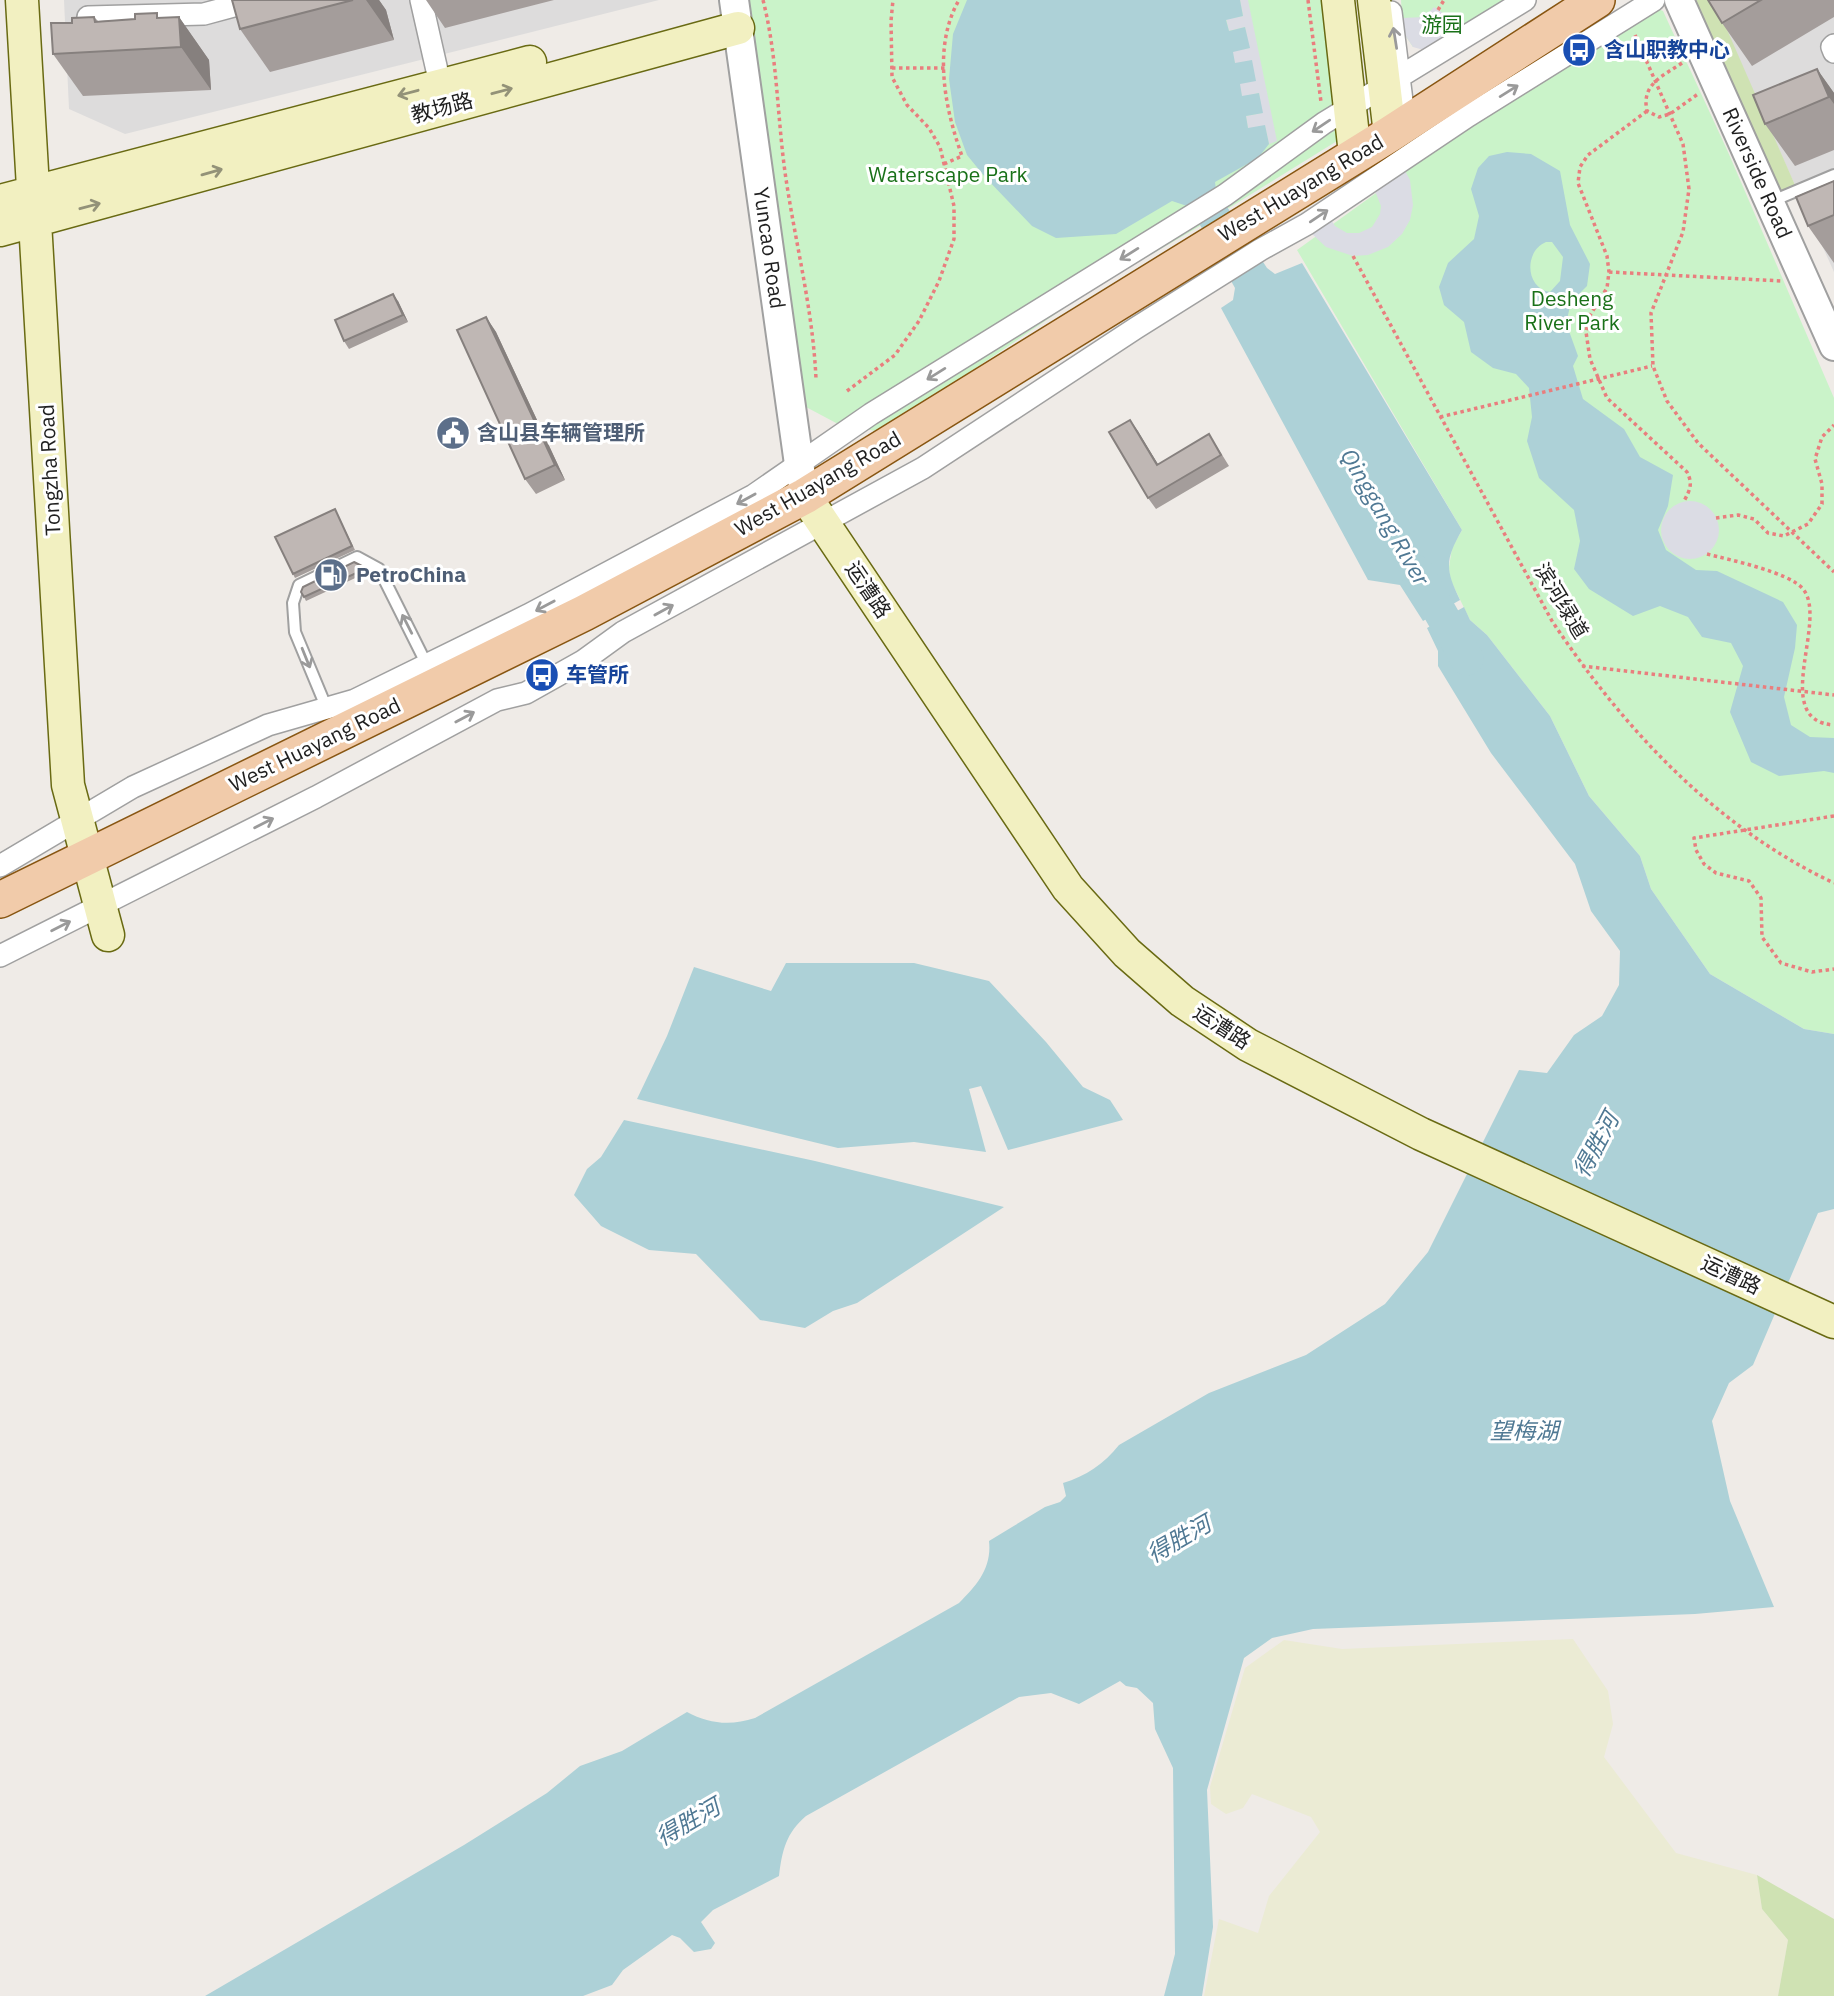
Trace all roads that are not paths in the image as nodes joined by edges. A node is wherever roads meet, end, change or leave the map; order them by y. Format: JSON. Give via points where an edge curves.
{"nodes":[{"id":1,"x":22,"y":0,"type":"edge"},
{"id":2,"x":256,"y":0,"type":"edge"},
{"id":3,"x":421,"y":0,"type":"edge"},
{"id":4,"x":1338,"y":0,"type":"edge"},
{"id":5,"x":1374,"y":0,"type":"edge"},
{"id":6,"x":1390,"y":0,"type":"edge"},
{"id":7,"x":1525,"y":0,"type":"edge"},
{"id":8,"x":1597,"y":0,"type":"edge"},
{"id":9,"x":1654,"y":0,"type":"edge"},
{"id":10,"x":1679,"y":0,"type":"edge"},
{"id":11,"x":227,"y":4,"type":"edge"},
{"id":12,"x":743,"y":9,"type":"edge"},
{"id":13,"x":88,"y":17,"type":"edge"},
{"id":14,"x":1834,"y":45,"type":"edge"},
{"id":15,"x":1834,"y":52,"type":"edge"},
{"id":16,"x":1392,"y":81,"type":"junction"},
{"id":17,"x":443,"y":96,"type":"junction"},
{"id":18,"x":1350,"y":107,"type":"junction"},
{"id":19,"x":1397,"y":130,"type":"junction"},
{"id":20,"x":1355,"y":154,"type":"junction"},
{"id":21,"x":1834,"y":175,"type":"edge"},
{"id":22,"x":0,"y":201,"type":"edge"},
{"id":23,"x":1770,"y":202,"type":"junction"},
{"id":24,"x":34,"y":207,"type":"junction"},
{"id":25,"x":1242,"y":223,"type":"junction"},
{"id":26,"x":0,"y":230,"type":"edge"},
{"id":27,"x":1205,"y":246,"type":"junction"},
{"id":28,"x":1834,"y":346,"type":"edge"},
{"id":29,"x":802,"y":480,"type":"junction"},
{"id":30,"x":432,"y":675,"type":"junction"},
{"id":31,"x":332,"y":721,"type":"junction"},
{"id":32,"x":78,"y":820,"type":"junction"},
{"id":33,"x":87,"y":857,"type":"junction"},
{"id":34,"x":0,"y":866,"type":"edge"},
{"id":35,"x":0,"y":900,"type":"edge"},
{"id":36,"x":104,"y":920,"type":"junction"},
{"id":37,"x":0,"y":957,"type":"edge"},
{"id":38,"x":1834,"y":1322,"type":"edge"}],
"edges":[{"from":1,"to":24,"type":"main road","name":"Tongzha Road"},
{"from":2,"to":11,"type":"street"},
{"from":3,"to":17,"type":"street"},
{"from":4,"to":18,"type":"main road"},
{"from":5,"to":16,"type":"main road"},
{"from":16,"to":6,"type":"street","one_way":true},
{"from":7,"to":16,"type":"street"},
{"from":8,"to":19,"type":"main road","name":"West Huayang Road"},
{"from":25,"to":9,"type":"street","one_way":true,"via":[[1307,224]]},
{"from":10,"to":23,"type":"street","name":"Riverside Road"},
{"from":11,"to":13,"type":"street","via":[[204,13]]},
{"from":12,"to":17,"type":"main road","name":"教场路"},
{"from":12,"to":29,"type":"street","name":"Yuncao Road"},
{"from":14,"to":15,"type":"street"},
{"from":16,"to":18,"type":"street"},
{"from":16,"to":19,"type":"main road"},
{"from":17,"to":24,"type":"main road","name":"教场路"},
{"from":18,"to":20,"type":"main road"},
{"from":18,"to":25,"type":"street","one_way":true,"via":[[1324,123]]},
{"from":19,"to":20,"type":"main road","name":"West Huayang Road"},
{"from":20,"to":25,"type":"main road","name":"West Huayang Road"},
{"from":21,"to":23,"type":"lane"},
{"from":22,"to":24,"type":"main road"},
{"from":23,"to":28,"type":"street","name":"Riverside Road"},
{"from":24,"to":26,"type":"main road"},
{"from":24,"to":32,"type":"main road","name":"Tongzha Road","via":[[68,785]]},
{"from":25,"to":27,"type":"main road","name":"West Huayang Road"},
{"from":27,"to":29,"type":"main road","name":"West Huayang Road"},
{"from":36,"to":27,"type":"street","one_way":true,"via":[[316,797],[497,700],[526,694],[623,632],[923,468]]},
{"from":29,"to":30,"type":"main road","name":"West Huayang Road","via":[[584,613]]},
{"from":29,"to":38,"type":"main road","name":"运漕路","via":[[1068,888],[1127,953],[1182,1001],[1248,1045],[1421,1134]]},
{"from":30,"to":31,"type":"main road","name":"West Huayang Road"},
{"from":30,"to":31,"type":"lane","one_way":true,"via":[[379,569],[357,557],[299,585],[293,603],[295,632]]},
{"from":31,"to":32,"type":"street","via":[[268,725],[133,787]]},
{"from":31,"to":33,"type":"main road","name":"West Huayang Road"},
{"from":32,"to":33,"type":"main road","name":"Tongzha Road"},
{"from":32,"to":34,"type":"street"},
{"from":33,"to":35,"type":"main road","name":"West Huayang Road"},
{"from":33,"to":36,"type":"main road","name":"Tongzha Road"},
{"from":37,"to":36,"type":"street","one_way":true}]}
